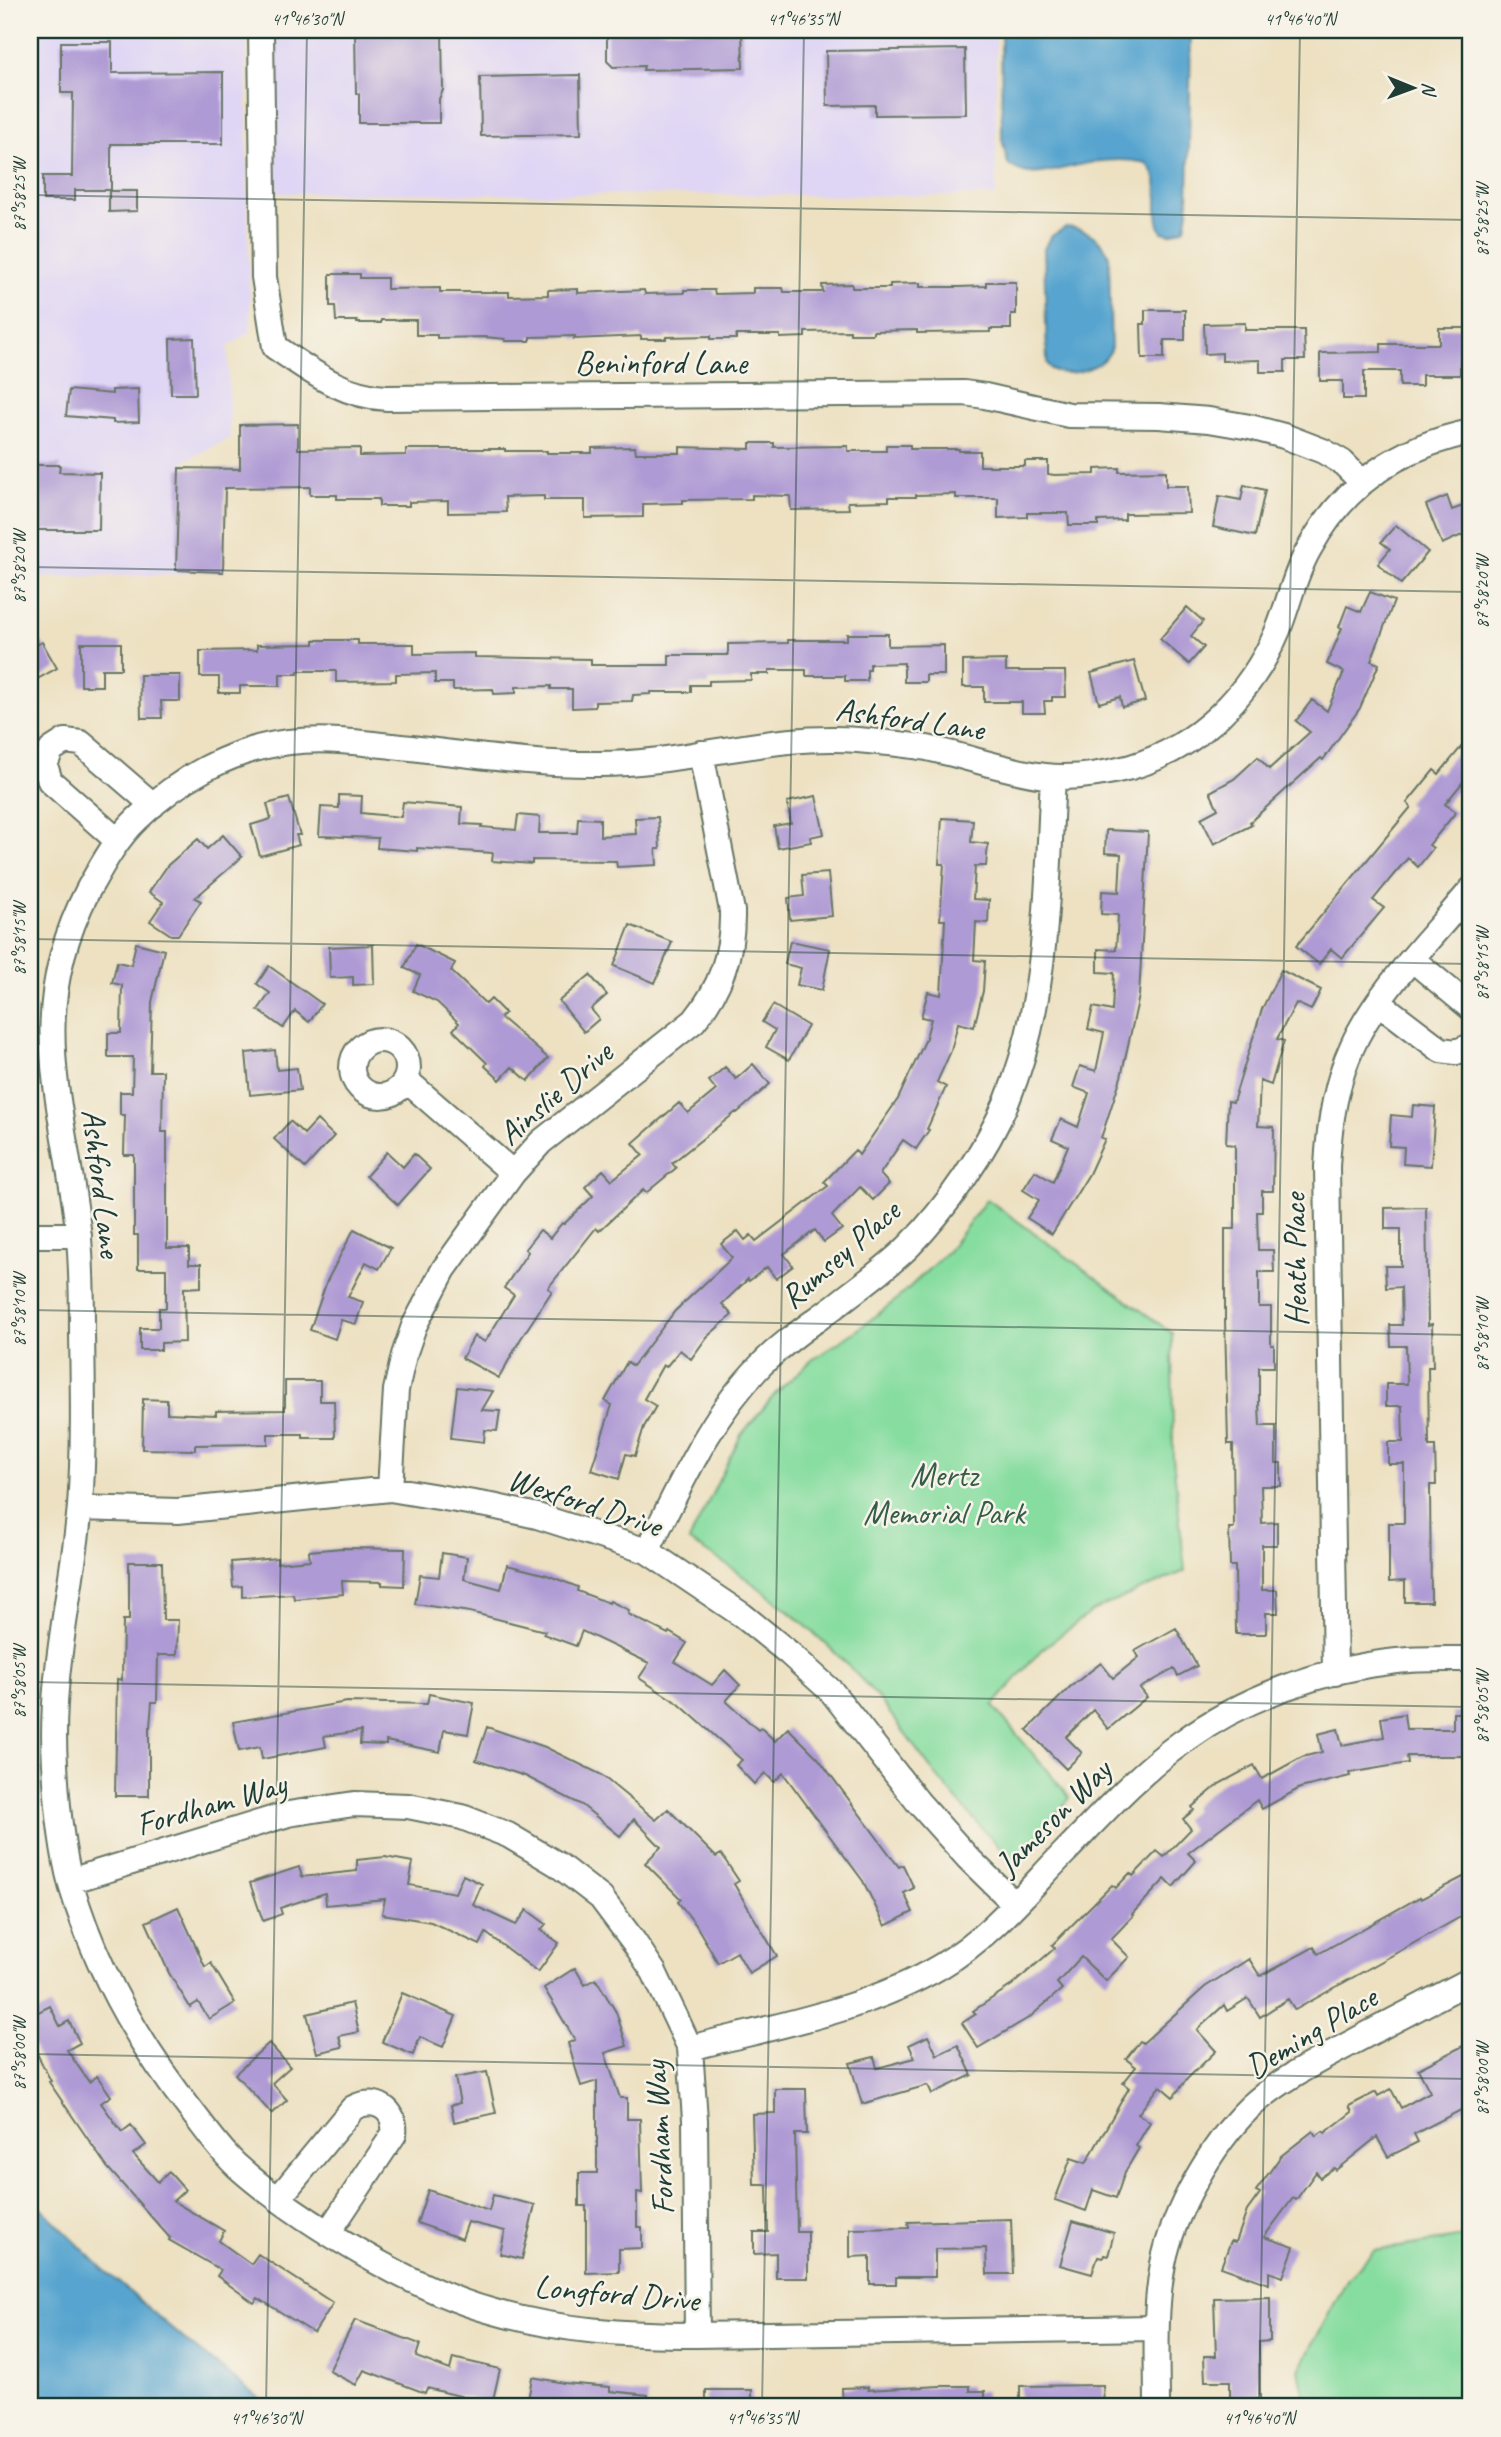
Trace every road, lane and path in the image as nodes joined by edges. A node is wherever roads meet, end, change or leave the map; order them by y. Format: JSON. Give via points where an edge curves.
{"nodes":[{"id":1,"x":261,"y":30,"type":"edge"},
{"id":2,"x":1471,"y":432,"type":"edge"},
{"id":3,"x":1361,"y":481,"type":"junction"},
{"id":4,"x":701,"y":753,"type":"junction"},
{"id":5,"x":1053,"y":778,"type":"junction"},
{"id":6,"x":153,"y":805,"type":"junction"},
{"id":7,"x":118,"y":841,"type":"junction"},
{"id":8,"x":1471,"y":890,"type":"edge"},
{"id":9,"x":1413,"y":960,"type":"junction"},
{"id":10,"x":1378,"y":1002,"type":"junction"},
{"id":11,"x":1471,"y":1008,"type":"edge"},
{"id":12,"x":1471,"y":1045,"type":"edge"},
{"id":13,"x":406,"y":1080,"type":"dead end"},
{"id":14,"x":513,"y":1173,"type":"junction"},
{"id":15,"x":30,"y":1235,"type":"edge"},
{"id":16,"x":79,"y":1235,"type":"junction"},
{"id":17,"x":390,"y":1489,"type":"junction"},
{"id":18,"x":80,"y":1508,"type":"junction"},
{"id":19,"x":647,"y":1550,"type":"junction"},
{"id":20,"x":1471,"y":1659,"type":"edge"},
{"id":21,"x":1335,"y":1672,"type":"junction"},
{"id":22,"x":70,"y":1881,"type":"junction"},
{"id":23,"x":1014,"y":1903,"type":"junction"},
{"id":24,"x":1471,"y":1980,"type":"edge"},
{"id":25,"x":690,"y":2048,"type":"junction"},
{"id":26,"x":278,"y":2199,"type":"junction"},
{"id":27,"x":328,"y":2233,"type":"junction"},
{"id":28,"x":1156,"y":2328,"type":"junction"},
{"id":29,"x":697,"y":2335,"type":"junction"},
{"id":30,"x":1157,"y":2407,"type":"edge"}],
"edges":[{"from":1,"to":3,"type":"street","name":"Beninford Lane","via":[[264,276],[275,347],[340,388],[387,398],[964,393],[1069,415],[1159,416],[1251,427],[1323,451]]},
{"from":2,"to":3,"type":"street","name":"Ashford Lane","via":[[1425,445]]},
{"from":3,"to":5,"type":"street","name":"Ashford Lane","via":[[1311,544],[1275,638],[1247,688],[1225,711],[1176,747],[1141,764]]},
{"from":4,"to":5,"type":"street","name":"Ashford Lane","via":[[796,740],[863,740],[925,748]]},
{"from":4,"to":6,"type":"street","name":"Ashford Lane","via":[[652,761],[559,764],[329,739],[290,742],[213,764],[173,786]]},
{"from":4,"to":14,"type":"street","name":"Ainslie Drive","via":[[732,911],[729,958],[721,980],[694,1021],[541,1142]]},
{"from":5,"to":19,"type":"street","name":"Rumsey Place","via":[[1043,949],[1034,1014],[1006,1102],[984,1146],[957,1188],[909,1246],[761,1365],[724,1409]]},
{"from":6,"to":7,"type":"street","name":"Ashford Lane"},
{"from":6,"to":7,"type":"street","via":[[81,743],[65,741],[51,750],[45,765],[50,780]]},
{"from":7,"to":16,"type":"street","name":"Ashford Lane","via":[[68,931],[53,999],[54,1075]]},
{"from":8,"to":9,"type":"street","name":"Heath Place"},
{"from":9,"to":10,"type":"street","name":"Heath Place"},
{"from":9,"to":11,"type":"street"},
{"from":10,"to":12,"type":"street","via":[[1441,1050],[1456,1052]]},
{"from":10,"to":21,"type":"street","name":"Heath Place","via":[[1352,1047],[1328,1140]]},
{"from":13,"to":14,"type":"street"},
{"from":14,"to":17,"type":"street","name":"Ainslie Drive","via":[[444,1269],[414,1326],[396,1390]]},
{"from":15,"to":16,"type":"street"},
{"from":16,"to":18,"type":"street","name":"Ashford Lane"},
{"from":17,"to":18,"type":"street","name":"Wexford Drive","via":[[178,1511]]},
{"from":17,"to":19,"type":"street","name":"Wexford Drive","via":[[537,1516]]},
{"from":18,"to":22,"type":"street","name":"Ashford Lane","via":[[58,1654],[54,1735]]},
{"from":19,"to":23,"type":"street","name":"Wexford Drive","via":[[742,1615],[831,1692],[918,1802]]},
{"from":20,"to":21,"type":"street","name":"Jameson Way","via":[[1398,1661]]},
{"from":21,"to":23,"type":"street","name":"Jameson Way","via":[[1252,1702],[1182,1742],[1139,1777]]},
{"from":22,"to":25,"type":"street","name":"Fordham Way","via":[[288,1814],[329,1806],[408,1806],[462,1817],[530,1846],[600,1898],[654,1972]]},
{"from":22,"to":26,"type":"street","name":"Longford Drive","via":[[112,1988],[160,2072],[231,2161]]},
{"from":23,"to":25,"type":"street","name":"Jameson Way","via":[[993,1928],[961,1952],[891,1991]]},
{"from":24,"to":28,"type":"street","name":"Deming Place","via":[[1323,2058],[1250,2107],[1204,2166],[1183,2207],[1163,2264]]},
{"from":25,"to":29,"type":"street","name":"Fordham Way"},
{"from":26,"to":27,"type":"street","name":"Longford Drive"},
{"from":26,"to":27,"type":"street","via":[[353,2108],[368,2102],[383,2106],[393,2118],[394,2134]]},
{"from":27,"to":29,"type":"street","name":"Longford Drive","via":[[381,2264],[487,2310],[600,2332]]},
{"from":28,"to":29,"type":"street","name":"Longford Drive"},
{"from":28,"to":30,"type":"street","name":"Deming Place"}]}
